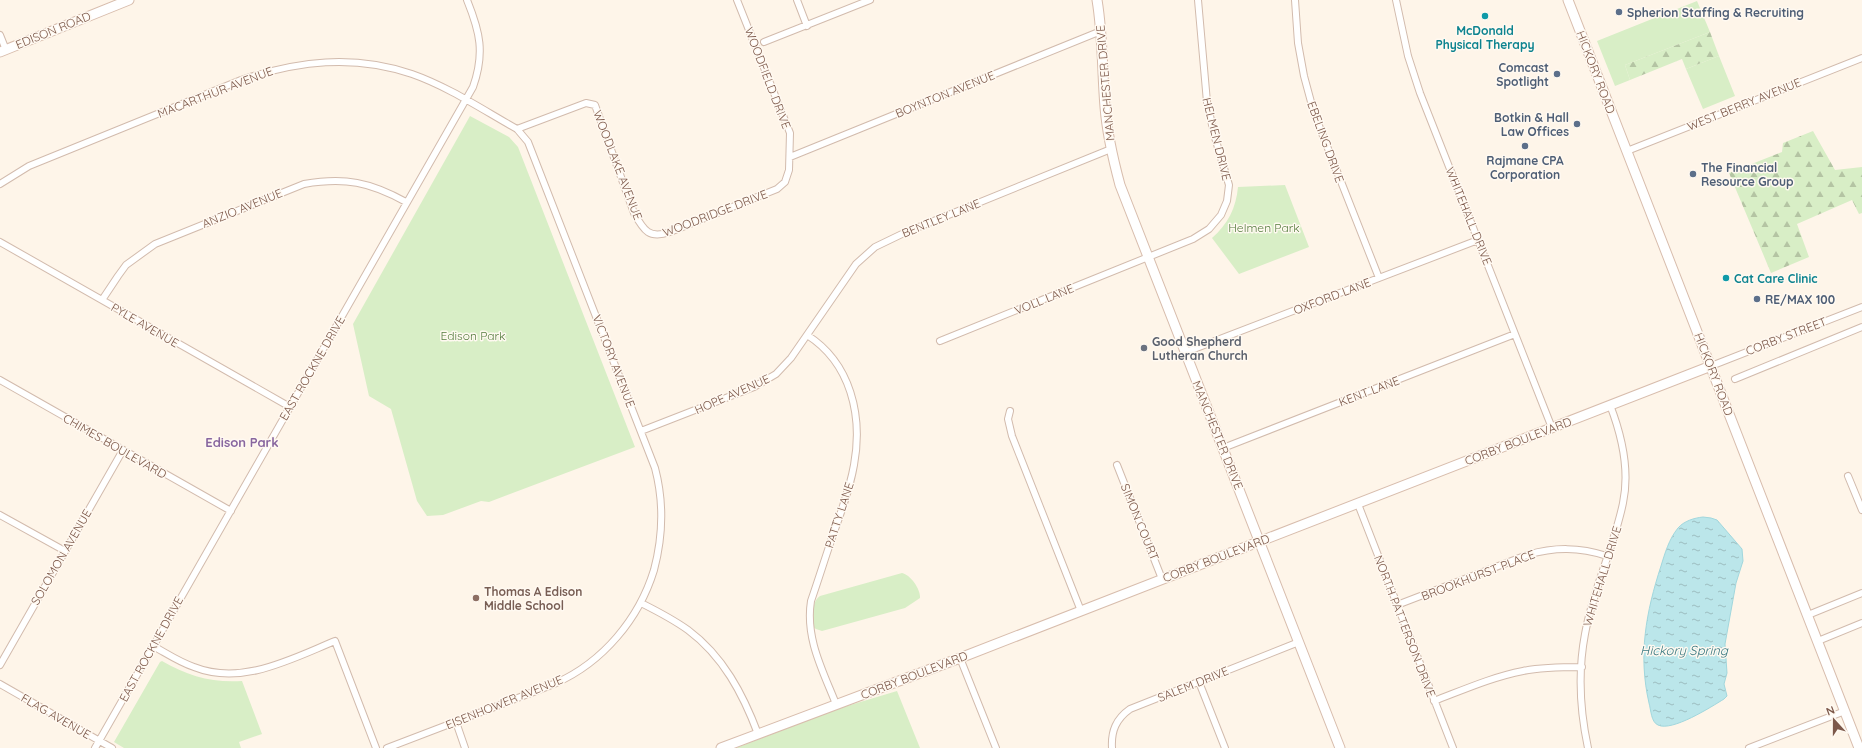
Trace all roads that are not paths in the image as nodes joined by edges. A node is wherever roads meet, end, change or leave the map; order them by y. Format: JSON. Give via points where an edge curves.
{"nodes":[{"id":1,"x":129,"y":0,"type":"edge"},
{"id":2,"x":467,"y":0,"type":"edge"},
{"id":3,"x":737,"y":0,"type":"edge"},
{"id":4,"x":797,"y":0,"type":"edge"},
{"id":5,"x":870,"y":0,"type":"edge"},
{"id":6,"x":1097,"y":0,"type":"edge"},
{"id":7,"x":1198,"y":0,"type":"edge"},
{"id":8,"x":1295,"y":0,"type":"edge"},
{"id":9,"x":1396,"y":0,"type":"edge"},
{"id":10,"x":1568,"y":0,"type":"edge"},
{"id":11,"x":807,"y":26,"type":"junction"},
{"id":12,"x":1101,"y":31,"type":"junction"},
{"id":13,"x":0,"y":35,"type":"edge"},
{"id":14,"x":764,"y":42,"type":"dead end"},
{"id":15,"x":3,"y":51,"type":"edge"},
{"id":16,"x":1862,"y":58,"type":"edge"},
{"id":17,"x":465,"y":99,"type":"junction"},
{"id":18,"x":517,"y":129,"type":"junction"},
{"id":19,"x":1111,"y":149,"type":"junction"},
{"id":20,"x":1627,"y":151,"type":"junction"},
{"id":21,"x":790,"y":157,"type":"junction"},
{"id":22,"x":785,"y":182,"type":"joint"},
{"id":23,"x":0,"y":184,"type":"edge"},
{"id":24,"x":406,"y":202,"type":"junction"},
{"id":25,"x":643,"y":228,"type":"joint"},
{"id":26,"x":1478,"y":240,"type":"junction"},
{"id":27,"x":0,"y":242,"type":"edge"},
{"id":28,"x":1148,"y":257,"type":"junction"},
{"id":29,"x":1379,"y":278,"type":"junction"},
{"id":30,"x":102,"y":300,"type":"junction"},
{"id":31,"x":1862,"y":307,"type":"edge"},
{"id":32,"x":1862,"y":327,"type":"edge"},
{"id":33,"x":1515,"y":334,"type":"junction"},
{"id":34,"x":807,"y":335,"type":"junction"},
{"id":35,"x":940,"y":341,"type":"dead end"},
{"id":36,"x":1186,"y":352,"type":"junction"},
{"id":37,"x":1711,"y":366,"type":"junction"},
{"id":38,"x":1734,"y":378,"type":"dead end"},
{"id":39,"x":0,"y":380,"type":"edge"},
{"id":40,"x":1610,"y":405,"type":"junction"},
{"id":41,"x":290,"y":407,"type":"junction"},
{"id":42,"x":1010,"y":411,"type":"dead end"},
{"id":43,"x":1552,"y":428,"type":"junction"},
{"id":44,"x":641,"y":431,"type":"junction"},
{"id":45,"x":1223,"y":448,"type":"junction"},
{"id":46,"x":123,"y":450,"type":"junction"},
{"id":47,"x":1117,"y":465,"type":"dead end"},
{"id":48,"x":1848,"y":476,"type":"dead end"},
{"id":49,"x":1358,"y":504,"type":"junction"},
{"id":50,"x":1862,"y":510,"type":"edge"},
{"id":51,"x":230,"y":511,"type":"junction"},
{"id":52,"x":0,"y":515,"type":"edge"},
{"id":53,"x":1260,"y":541,"type":"junction"},
{"id":54,"x":65,"y":551,"type":"junction"},
{"id":55,"x":1607,"y":556,"type":"junction"},
{"id":56,"x":1162,"y":579,"type":"junction"},
{"id":57,"x":1862,"y":593,"type":"edge"},
{"id":58,"x":640,"y":603,"type":"junction"},
{"id":59,"x":1397,"y":605,"type":"junction"},
{"id":60,"x":1081,"y":611,"type":"junction"},
{"id":61,"x":1808,"y":615,"type":"junction"},
{"id":62,"x":1862,"y":623,"type":"edge"},
{"id":63,"x":1818,"y":640,"type":"junction"},
{"id":64,"x":1299,"y":642,"type":"junction"},
{"id":65,"x":153,"y":646,"type":"junction"},
{"id":66,"x":960,"y":658,"type":"junction"},
{"id":67,"x":0,"y":665,"type":"edge"},
{"id":68,"x":1582,"y":667,"type":"junction"},
{"id":69,"x":1199,"y":682,"type":"junction"},
{"id":70,"x":0,"y":684,"type":"edge"},
{"id":71,"x":1434,"y":701,"type":"junction"},
{"id":72,"x":836,"y":704,"type":"junction"},
{"id":73,"x":1845,"y":711,"type":"junction"},
{"id":74,"x":456,"y":722,"type":"junction"},
{"id":75,"x":758,"y":734,"type":"junction"},
{"id":76,"x":99,"y":741,"type":"junction"},
{"id":77,"x":95,"y":748,"type":"edge"},
{"id":78,"x":112,"y":748,"type":"edge"},
{"id":79,"x":376,"y":748,"type":"edge"},
{"id":80,"x":387,"y":748,"type":"edge"},
{"id":81,"x":466,"y":748,"type":"edge"},
{"id":82,"x":721,"y":748,"type":"edge"},
{"id":83,"x":996,"y":748,"type":"edge"},
{"id":84,"x":1112,"y":748,"type":"edge"},
{"id":85,"x":1225,"y":748,"type":"edge"},
{"id":86,"x":1340,"y":748,"type":"edge"},
{"id":87,"x":1453,"y":748,"type":"edge"},
{"id":88,"x":1588,"y":748,"type":"edge"},
{"id":89,"x":1749,"y":748,"type":"edge"},
{"id":90,"x":1859,"y":748,"type":"edge"}],
"edges":[{"from":1,"to":15,"type":"street","name":"EDISON ROAD"},
{"from":2,"to":17,"type":"street","name":"EAST ROCKNE DRIVE","via":[[480,36],[481,52],[477,76]]},
{"from":3,"to":21,"type":"street","name":"WOODFIELD DRIVE","via":[[790,133]]},
{"from":4,"to":11,"type":"street"},
{"from":5,"to":11,"type":"street"},
{"from":6,"to":12,"type":"street","name":"MANCHESTER DRIVE"},
{"from":7,"to":28,"type":"street","name":"HELMEN DRIVE","via":[[1207,102],[1227,175],[1228,201],[1216,223],[1201,235]]},
{"from":8,"to":29,"type":"street","name":"EBELING DRIVE","via":[[1304,76],[1314,113]]},
{"from":9,"to":26,"type":"street","name":"WHITEHALL DRIVE","via":[[1410,64]]},
{"from":10,"to":20,"type":"street","name":"HICKORY ROAD"},
{"from":11,"to":14,"type":"street"},
{"from":12,"to":19,"type":"street","name":"MANCHESTER DRIVE","via":[[1105,106]]},
{"from":12,"to":21,"type":"street","name":"BOYNTON AVENUE"},
{"from":13,"to":15,"type":"street"},
{"from":16,"to":20,"type":"street","name":"WEST BERRY AVENUE"},
{"from":17,"to":18,"type":"street","name":"MACARTHUR AVENUE"},
{"from":17,"to":23,"type":"street","name":"MACARTHUR AVENUE","via":[[412,74],[390,68],[343,61],[295,65],[241,80],[29,166]]},
{"from":17,"to":24,"type":"street","name":"EAST ROCKNE DRIVE"},
{"from":18,"to":25,"type":"street","name":"WOODLAKE AVENUE","via":[[586,103],[593,103],[597,108],[634,213]]},
{"from":18,"to":44,"type":"street","name":"VICTORY AVENUE","via":[[528,142]]},
{"from":19,"to":28,"type":"street","name":"MANCHESTER DRIVE","via":[[1120,184]]},
{"from":19,"to":34,"type":"street","name":"BENTLEY LANE","via":[[875,247],[854,266]]},
{"from":20,"to":37,"type":"street","name":"HICKORY ROAD"},
{"from":21,"to":22,"type":"street","name":"WOODFIELD DRIVE"},
{"from":22,"to":25,"type":"street","name":"WOODRIDGE DRIVE","via":[[777,189],[663,234],[648,233]]},
{"from":24,"to":30,"type":"street","name":"ANZIO AVENUE","via":[[379,188],[350,180],[322,180],[304,184],[155,244],[126,265]]},
{"from":24,"to":41,"type":"street","name":"EAST ROCKNE DRIVE"},
{"from":26,"to":29,"type":"street","name":"OXFORD LANE"},
{"from":26,"to":33,"type":"street","name":"WHITEHALL DRIVE"},
{"from":27,"to":30,"type":"street","name":"PYLE AVENUE"},
{"from":28,"to":35,"type":"street","name":"VOLL LANE"},
{"from":28,"to":36,"type":"street","name":"MANCHESTER DRIVE"},
{"from":29,"to":36,"type":"street","name":"OXFORD LANE"},
{"from":30,"to":41,"type":"street","name":"PYLE AVENUE"},
{"from":31,"to":37,"type":"street","name":"CORBY STREET"},
{"from":32,"to":38,"type":"street"},
{"from":33,"to":43,"type":"street","name":"WHITEHALL DRIVE"},
{"from":33,"to":45,"type":"street","name":"KENT LANE"},
{"from":34,"to":44,"type":"street","name":"HOPE AVENUE","via":[[783,368],[765,382]]},
{"from":34,"to":72,"type":"street","name":"PATTY LANE","via":[[827,350],[841,369],[850,390],[855,418],[856,451],[850,484],[809,613],[811,640]]},
{"from":36,"to":45,"type":"street","name":"MANCHESTER DRIVE"},
{"from":37,"to":40,"type":"street","name":"CORBY BOULEVARD"},
{"from":37,"to":61,"type":"street","name":"HICKORY ROAD"},
{"from":39,"to":46,"type":"street","name":"CHIMES BOULEVARD"},
{"from":40,"to":43,"type":"street","name":"CORBY BOULEVARD"},
{"from":40,"to":55,"type":"street","name":"WHITEHALL DRIVE","via":[[1623,446],[1625,483],[1624,502]]},
{"from":41,"to":51,"type":"street","name":"EAST ROCKNE DRIVE"},
{"from":42,"to":60,"type":"street","via":[[1008,419],[1012,436]]},
{"from":43,"to":49,"type":"street","name":"CORBY BOULEVARD"},
{"from":44,"to":58,"type":"street","name":"VICTORY AVENUE","via":[[659,484],[662,519],[657,558],[651,580]]},
{"from":45,"to":53,"type":"street","name":"MANCHESTER DRIVE"},
{"from":46,"to":51,"type":"street","name":"CHIMES BOULEVARD"},
{"from":46,"to":54,"type":"street","name":"SOLOMON AVENUE"},
{"from":47,"to":56,"type":"street","name":"SIMON COURT"},
{"from":48,"to":50,"type":"street"},
{"from":49,"to":53,"type":"street","name":"CORBY BOULEVARD"},
{"from":49,"to":59,"type":"street","name":"NORTH PATTERSON DRIVE"},
{"from":51,"to":65,"type":"street","name":"EAST ROCKNE DRIVE"},
{"from":52,"to":54,"type":"street"},
{"from":53,"to":56,"type":"street","name":"CORBY BOULEVARD"},
{"from":53,"to":64,"type":"street","name":"MANCHESTER DRIVE"},
{"from":54,"to":67,"type":"street","name":"SOLOMON AVENUE"},
{"from":55,"to":59,"type":"street","name":"BROOKHURST PLACE","via":[[1573,548],[1542,550]]},
{"from":55,"to":68,"type":"street","name":"WHITEHALL DRIVE","via":[[1585,634]]},
{"from":56,"to":60,"type":"street","name":"CORBY BOULEVARD"},
{"from":57,"to":61,"type":"street"},
{"from":58,"to":74,"type":"street","name":"EISENHOWER AVENUE","via":[[622,632],[609,646],[571,675],[557,683]]},
{"from":58,"to":75,"type":"street","via":[[689,631],[713,653],[739,689]]},
{"from":59,"to":71,"type":"street","name":"NORTH PATTERSON DRIVE"},
{"from":60,"to":66,"type":"street","name":"CORBY BOULEVARD"},
{"from":61,"to":63,"type":"street","name":"HICKORY ROAD"},
{"from":62,"to":63,"type":"street"},
{"from":63,"to":73,"type":"street","name":"HICKORY ROAD"},
{"from":64,"to":69,"type":"street","name":"SALEM DRIVE"},
{"from":64,"to":86,"type":"street","name":"MANCHESTER DRIVE"},
{"from":65,"to":76,"type":"street","name":"EAST ROCKNE DRIVE"},
{"from":65,"to":79,"type":"street","via":[[194,668],[226,674],[267,668],[335,641]]},
{"from":66,"to":72,"type":"street","name":"CORBY BOULEVARD"},
{"from":66,"to":83,"type":"street"},
{"from":68,"to":71,"type":"street","via":[[1523,671],[1490,680]]},
{"from":68,"to":88,"type":"street","name":"WHITEHALL DRIVE","via":[[1582,704]]},
{"from":69,"to":84,"type":"street","name":"SALEM DRIVE","via":[[1130,709],[1122,715],[1116,723]]},
{"from":69,"to":85,"type":"street"},
{"from":70,"to":76,"type":"street","name":"FLAG AVENUE"},
{"from":71,"to":87,"type":"street","name":"NORTH PATTERSON DRIVE"},
{"from":72,"to":75,"type":"street","name":"CORBY BOULEVARD"},
{"from":73,"to":89,"type":"street"},
{"from":73,"to":90,"type":"street","name":"HICKORY ROAD"},
{"from":74,"to":80,"type":"street","name":"EISENHOWER AVENUE"},
{"from":74,"to":81,"type":"street"},
{"from":75,"to":82,"type":"street","name":"CORBY BOULEVARD"},
{"from":76,"to":77,"type":"street","name":"EAST ROCKNE DRIVE"},
{"from":76,"to":78,"type":"street","name":"FLAG AVENUE"}]}
